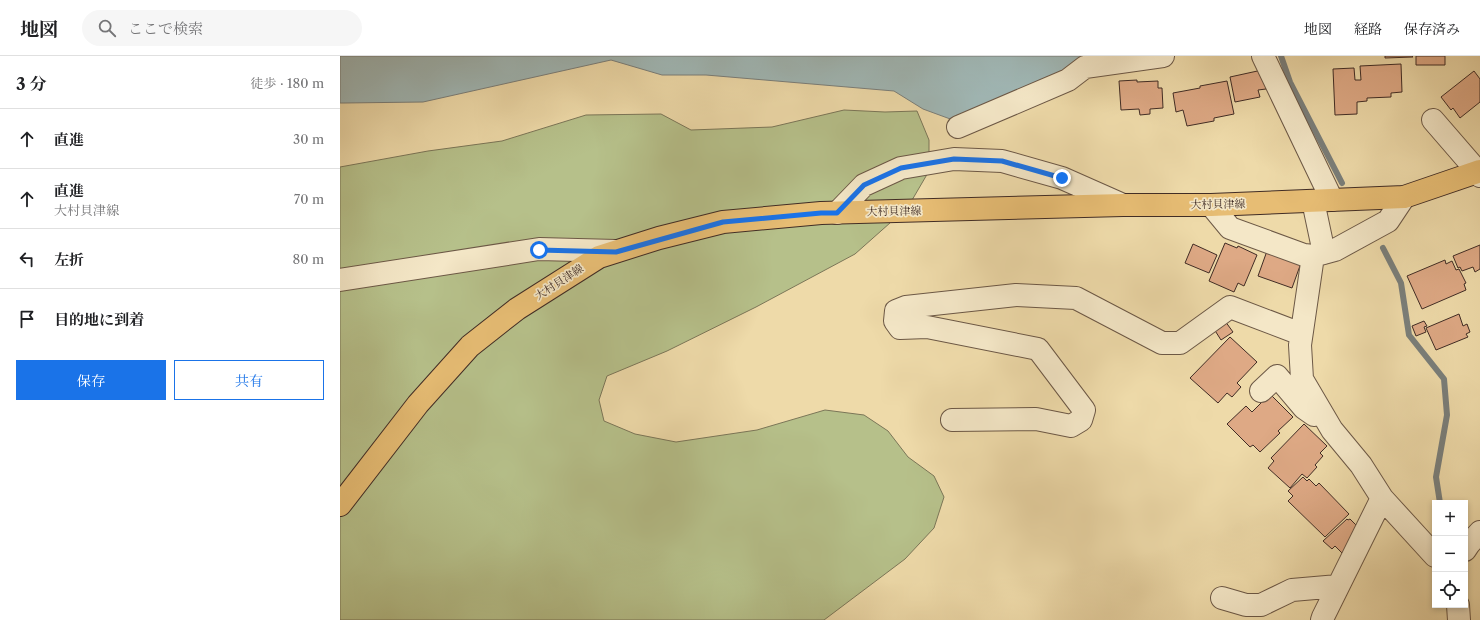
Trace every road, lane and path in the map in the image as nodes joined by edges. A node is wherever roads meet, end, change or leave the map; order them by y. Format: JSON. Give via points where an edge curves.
{"nodes":[{"id":1,"x":1163,"y":56,"type":"edge"},
{"id":2,"x":1262,"y":56,"type":"edge"},
{"id":3,"x":1433,"y":120,"type":"dead end"},
{"id":4,"x":958,"y":127,"type":"dead end"},
{"id":5,"x":1479,"y":173,"type":"edge"},
{"id":6,"x":1404,"y":197,"type":"junction"},
{"id":7,"x":1323,"y":200,"type":"junction"},
{"id":8,"x":1123,"y":205,"type":"junction"},
{"id":9,"x":1211,"y":205,"type":"junction"},
{"id":10,"x":837,"y":213,"type":"junction"},
{"id":11,"x":616,"y":252,"type":"junction"},
{"id":12,"x":1318,"y":255,"type":"junction"},
{"id":13,"x":340,"y":280,"type":"edge"},
{"id":14,"x":1301,"y":334,"type":"junction"},
{"id":15,"x":1261,"y":391,"type":"dead end"},
{"id":16,"x":952,"y":420,"type":"dead end"},
{"id":17,"x":1331,"y":428,"type":"junction"},
{"id":18,"x":1382,"y":498,"type":"junction"},
{"id":19,"x":340,"y":505,"type":"edge"},
{"id":20,"x":1480,"y":532,"type":"edge"},
{"id":21,"x":1468,"y":546,"type":"edge"},
{"id":22,"x":1432,"y":553,"type":"edge"},
{"id":23,"x":1338,"y":586,"type":"junction"},
{"id":24,"x":1222,"y":598,"type":"dead end"},
{"id":25,"x":1458,"y":608,"type":"edge"},
{"id":26,"x":1322,"y":620,"type":"edge"},
{"id":27,"x":1459,"y":620,"type":"edge"}],
"edges":[{"from":1,"to":4,"type":"street","via":[[1086,68],[1068,80]]},
{"from":2,"to":7,"type":"street"},
{"from":3,"to":5,"type":"street"},
{"from":5,"to":6,"type":"main road","name":"大村貝津線"},
{"from":6,"to":7,"type":"main road","name":"大村貝津線"},
{"from":6,"to":12,"type":"street","via":[[1388,221],[1335,250]]},
{"from":7,"to":9,"type":"main road","name":"大村貝津線"},
{"from":7,"to":12,"type":"street"},
{"from":8,"to":9,"type":"main road","name":"大村貝津線"},
{"from":8,"to":10,"type":"main road","name":"大村貝津線"},
{"from":8,"to":10,"type":"street","via":[[1062,178],[1002,161],[954,159],[901,168],[864,185]]},
{"from":9,"to":12,"type":"street","via":[[1230,228],[1304,254]]},
{"from":10,"to":11,"type":"main road","name":"大村貝津線","via":[[723,222]]},
{"from":11,"to":13,"type":"street","via":[[539,250]]},
{"from":11,"to":19,"type":"main road","name":"大村貝津線","via":[[599,256],[517,309],[470,346],[418,404]]},
{"from":12,"to":14,"type":"street"},
{"from":14,"to":16,"type":"street","via":[[1230,307],[1180,343],[1162,343],[1076,298],[1016,295],[906,307],[896,311],[895,321],[900,328],[927,327],[1038,349],[1084,410],[1081,420],[1071,426],[1036,419]]},
{"from":14,"to":17,"type":"street","via":[[1302,379]]},
{"from":15,"to":17,"type":"street","via":[[1277,376],[1304,408]]},
{"from":17,"to":18,"type":"street","via":[[1361,465]]},
{"from":18,"to":22,"type":"street"},
{"from":18,"to":23,"type":"street"},
{"from":20,"to":21,"type":"street"},
{"from":23,"to":24,"type":"street","via":[[1292,590],[1261,606],[1246,605]]},
{"from":23,"to":26,"type":"street"},
{"from":25,"to":27,"type":"street"}]}
